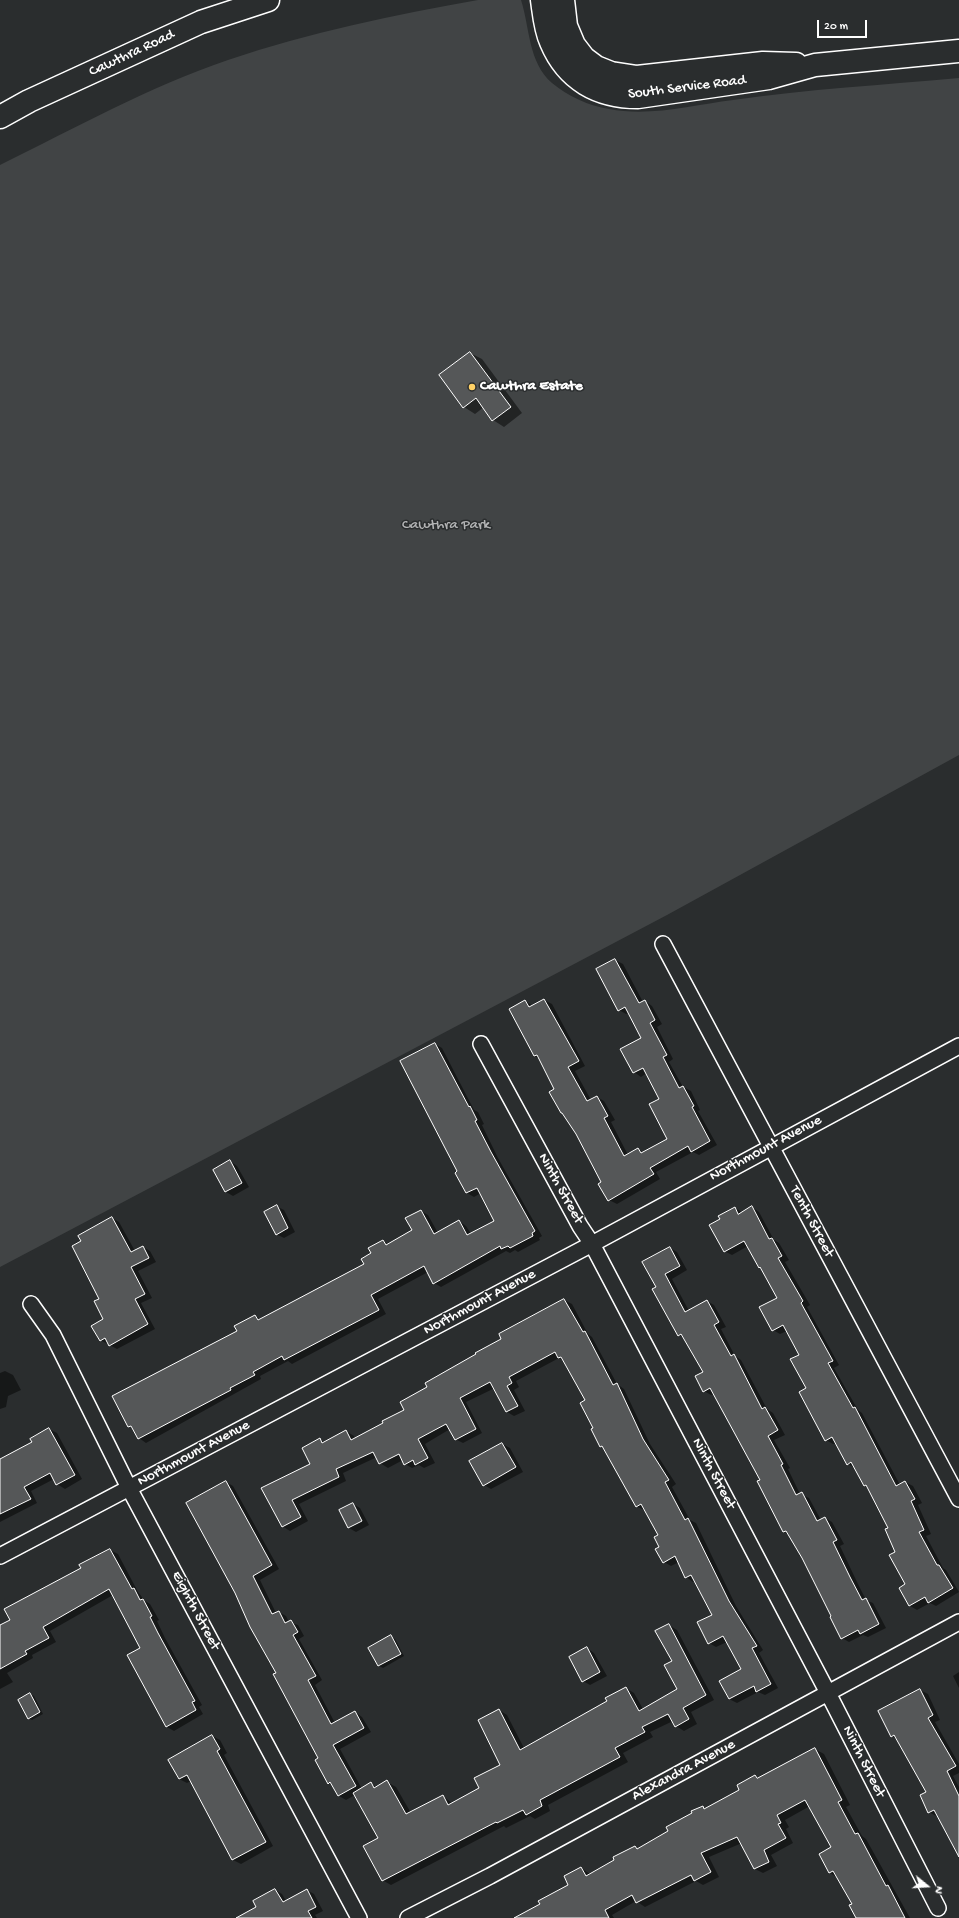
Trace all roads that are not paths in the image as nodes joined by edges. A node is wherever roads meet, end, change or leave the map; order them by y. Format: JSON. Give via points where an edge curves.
{"nodes":[{"id":1,"x":268,"y":0,"type":"edge"},
{"id":2,"x":542,"y":0,"type":"edge"},
{"id":3,"x":563,"y":0,"type":"edge"},
{"id":4,"x":959,"y":52,"type":"edge"},
{"id":5,"x":815,"y":65,"type":"junction"},
{"id":6,"x":0,"y":117,"type":"edge"},
{"id":7,"x":663,"y":944,"type":"dead end"},
{"id":8,"x":482,"y":1044,"type":"dead end"},
{"id":9,"x":959,"y":1046,"type":"edge"},
{"id":10,"x":771,"y":1146,"type":"junction"},
{"id":11,"x":592,"y":1244,"type":"junction"},
{"id":12,"x":31,"y":1304,"type":"dead end"},
{"id":13,"x":129,"y":1488,"type":"junction"},
{"id":14,"x":959,"y":1499,"type":"edge"},
{"id":15,"x":0,"y":1556,"type":"edge"},
{"id":16,"x":959,"y":1622,"type":"edge"},
{"id":17,"x":828,"y":1693,"type":"junction"},
{"id":18,"x":938,"y":1908,"type":"dead end"},
{"id":19,"x":359,"y":1918,"type":"edge"},
{"id":20,"x":408,"y":1918,"type":"edge"}],
"edges":[{"from":1,"to":6,"type":"main road","name":"Cawthra Road","via":[[201,22]]},
{"from":2,"to":5,"type":"main road","name":"South Service Road","via":[[550,41],[560,60],[573,75],[592,88],[607,94],[638,97],[769,78]]},
{"from":3,"to":5,"type":"main road","name":"South Service Road","via":[[566,26],[574,45],[590,63],[611,73],[637,77],[763,63]]},
{"from":4,"to":5,"type":"main road","name":"South Service Road"},
{"from":7,"to":10,"type":"street","name":"Tenth Street"},
{"from":8,"to":11,"type":"street","name":"Ninth Street"},
{"from":9,"to":10,"type":"street","name":"Northmount Avenue"},
{"from":10,"to":11,"type":"street","name":"Northmount Avenue"},
{"from":10,"to":14,"type":"street","name":"Tenth Street"},
{"from":11,"to":13,"type":"street","name":"Northmount Avenue"},
{"from":11,"to":17,"type":"street","name":"Ninth Street"},
{"from":12,"to":13,"type":"street","name":"Eighth Street","via":[[52,1335]]},
{"from":13,"to":15,"type":"street","name":"Northmount Avenue"},
{"from":13,"to":19,"type":"street","name":"Eighth Street"},
{"from":16,"to":17,"type":"street","name":"Alexandra Avenue"},
{"from":17,"to":18,"type":"street","name":"Ninth Street"},
{"from":17,"to":20,"type":"street","name":"Alexandra Avenue"}]}
